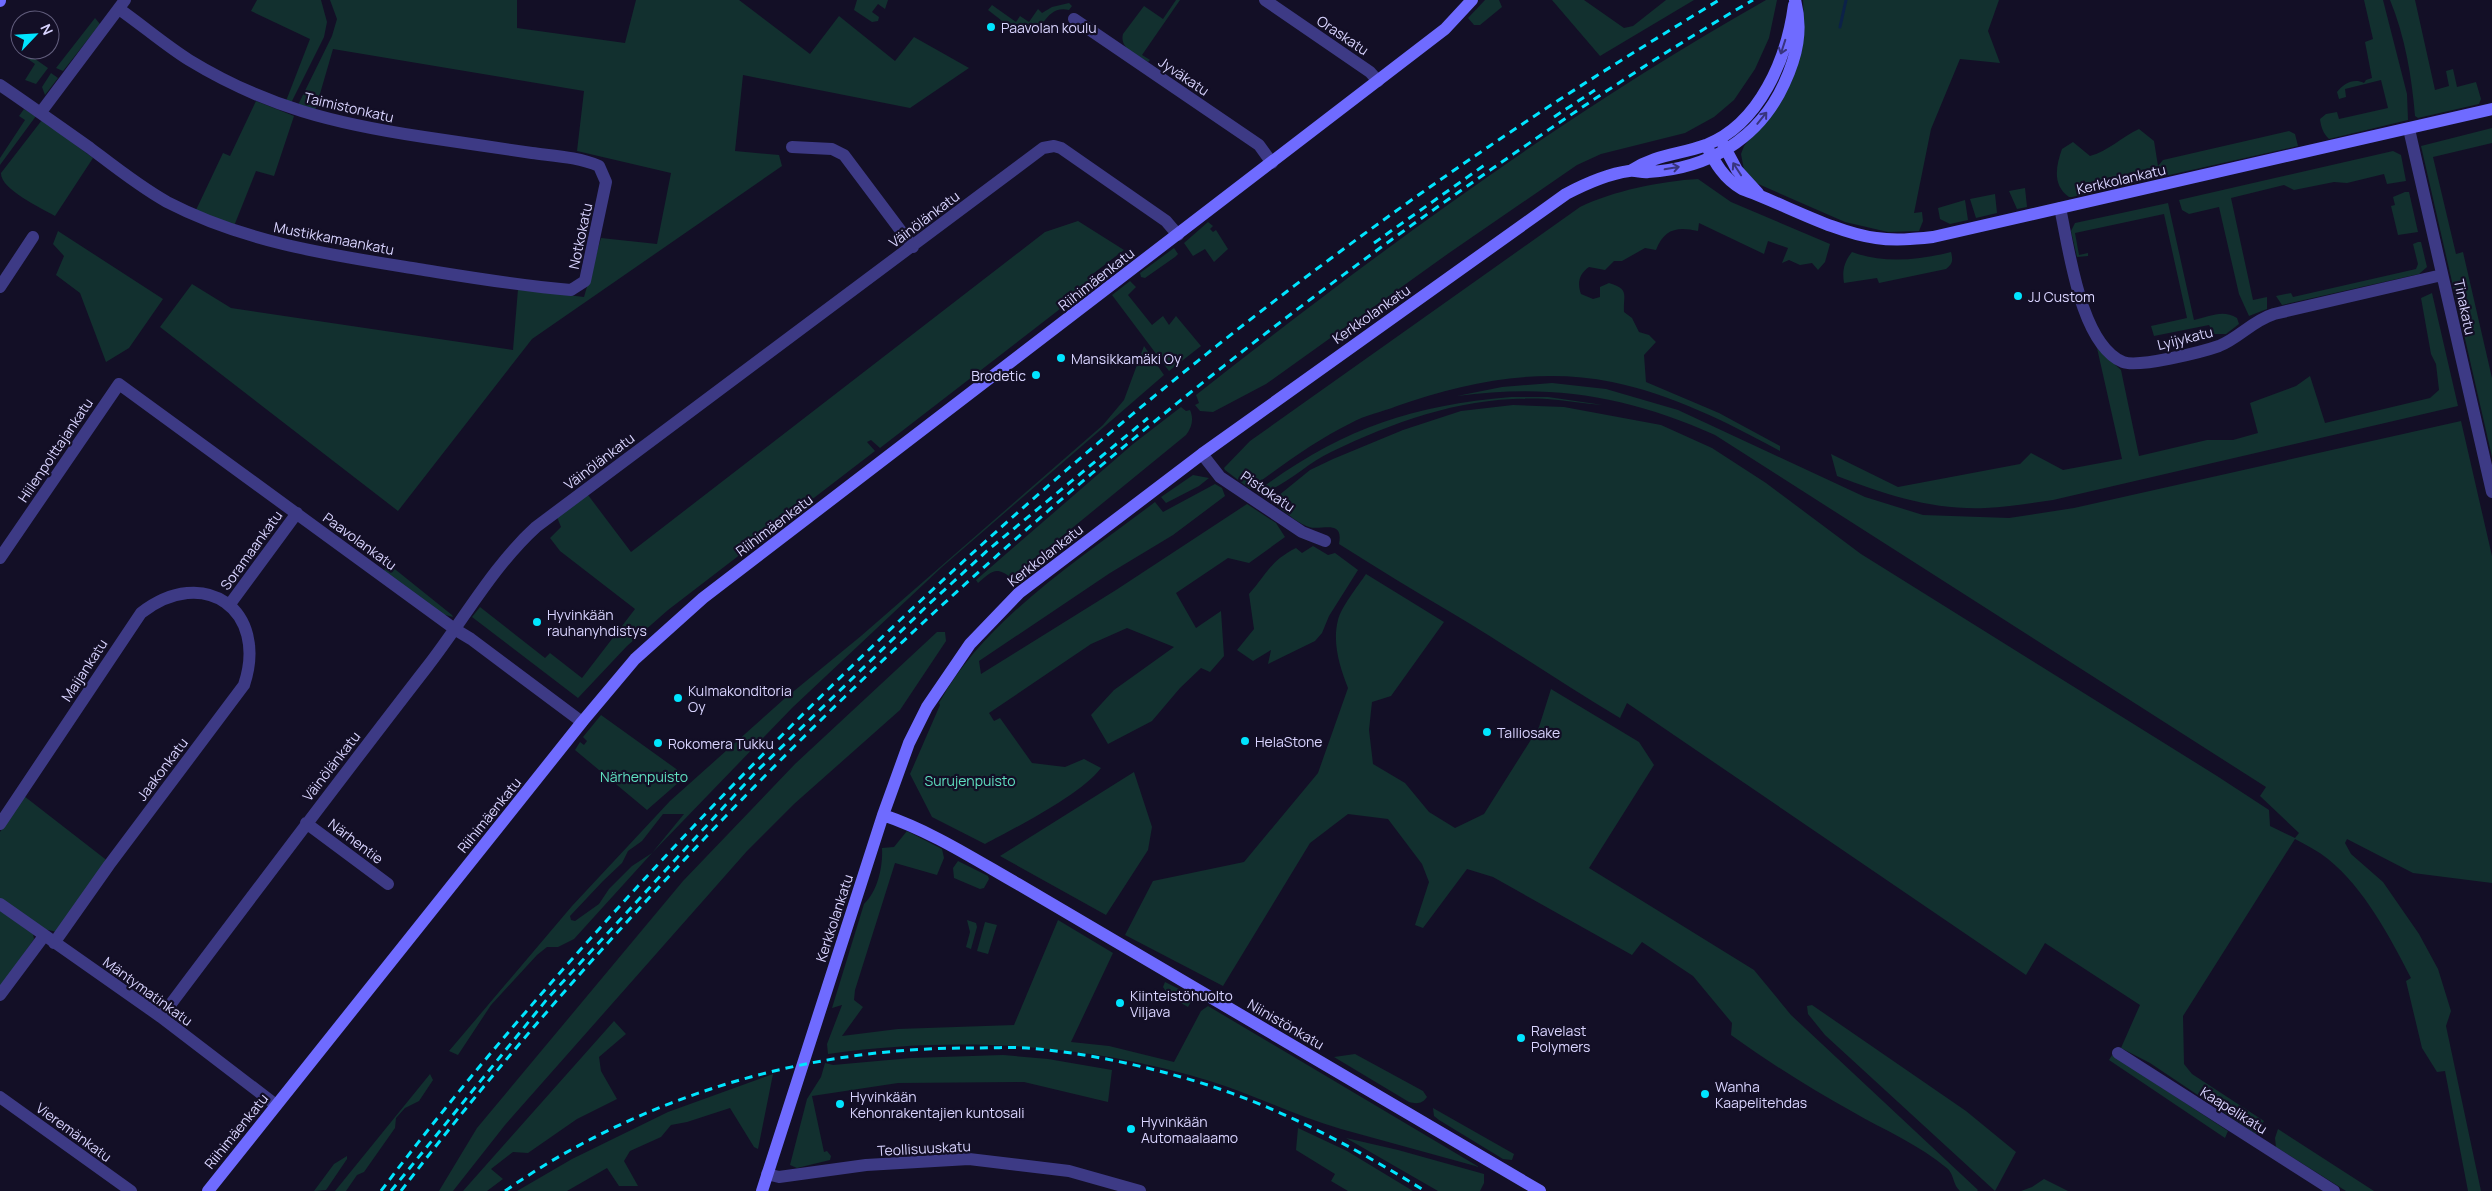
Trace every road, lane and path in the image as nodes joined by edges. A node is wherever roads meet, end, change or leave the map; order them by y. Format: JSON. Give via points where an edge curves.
{"nodes":[{"id":1,"x":1265,"y":0,"type":"edge"},
{"id":2,"x":1472,"y":0,"type":"edge"},
{"id":3,"x":1795,"y":0,"type":"edge"},
{"id":4,"x":122,"y":4,"type":"edge"},
{"id":5,"x":1074,"y":19,"type":"dead end"},
{"id":6,"x":1378,"y":81,"type":"junction"},
{"id":7,"x":0,"y":85,"type":"edge"},
{"id":8,"x":2492,"y":109,"type":"edge"},
{"id":9,"x":41,"y":112,"type":"junction"},
{"id":10,"x":2409,"y":129,"type":"junction"},
{"id":11,"x":1719,"y":138,"type":"junction"},
{"id":12,"x":1706,"y":145,"type":"junction"},
{"id":13,"x":792,"y":146,"type":"dead end"},
{"id":14,"x":1726,"y":151,"type":"junction"},
{"id":15,"x":1713,"y":158,"type":"junction"},
{"id":16,"x":1272,"y":163,"type":"junction"},
{"id":17,"x":599,"y":166,"type":"joint"},
{"id":18,"x":1630,"y":171,"type":"junction"},
{"id":19,"x":1761,"y":196,"type":"junction"},
{"id":20,"x":2060,"y":208,"type":"junction"},
{"id":21,"x":1178,"y":235,"type":"junction"},
{"id":22,"x":33,"y":237,"type":"dead end"},
{"id":23,"x":913,"y":247,"type":"junction"},
{"id":24,"x":2442,"y":275,"type":"junction"},
{"id":25,"x":0,"y":287,"type":"edge"},
{"id":26,"x":556,"y":288,"type":"joint"},
{"id":27,"x":119,"y":384,"type":"joint"},
{"id":28,"x":1202,"y":454,"type":"junction"},
{"id":29,"x":2492,"y":492,"type":"edge"},
{"id":30,"x":297,"y":513,"type":"junction"},
{"id":31,"x":1325,"y":541,"type":"dead end"},
{"id":32,"x":0,"y":558,"type":"edge"},
{"id":33,"x":230,"y":604,"type":"junction"},
{"id":34,"x":456,"y":630,"type":"junction"},
{"id":35,"x":582,"y":722,"type":"junction"},
{"id":36,"x":883,"y":815,"type":"junction"},
{"id":37,"x":306,"y":823,"type":"junction"},
{"id":38,"x":0,"y":824,"type":"edge"},
{"id":39,"x":388,"y":884,"type":"dead end"},
{"id":40,"x":0,"y":904,"type":"edge"},
{"id":41,"x":49,"y":939,"type":"junction"},
{"id":42,"x":0,"y":994,"type":"edge"},
{"id":43,"x":161,"y":1017,"type":"junction"},
{"id":44,"x":2118,"y":1053,"type":"dead end"},
{"id":45,"x":0,"y":1097,"type":"edge"},
{"id":46,"x":276,"y":1105,"type":"junction"},
{"id":47,"x":768,"y":1174,"type":"junction"},
{"id":48,"x":131,"y":1191,"type":"edge"},
{"id":49,"x":208,"y":1191,"type":"edge"},
{"id":50,"x":762,"y":1191,"type":"edge"},
{"id":51,"x":1140,"y":1191,"type":"edge"},
{"id":52,"x":1540,"y":1191,"type":"edge"},
{"id":53,"x":2334,"y":1191,"type":"edge"}],
"edges":[{"from":1,"to":6,"type":"street","name":"Oraskatu","via":[[1370,72]]},
{"from":2,"to":6,"type":"street","name":"Riihimäenkatu","via":[[1445,29]]},
{"from":3,"to":11,"type":"street","one_way":true,"via":[[1776,71],[1767,89],[1745,117]]},
{"from":14,"to":3,"type":"street","one_way":true,"via":[[1761,121],[1790,73],[1799,42],[1800,25]]},
{"from":4,"to":9,"type":"street"},
{"from":4,"to":17,"type":"street","name":"Taimistonkatu","via":[[188,59],[236,86],[292,110],[387,132],[562,157]]},
{"from":5,"to":16,"type":"street","name":"Jyväkatu","via":[[1259,145]]},
{"from":6,"to":16,"type":"street","name":"Riihimäenkatu"},
{"from":7,"to":9,"type":"street","name":"Mustikkamaankatu"},
{"from":8,"to":10,"type":"street","name":"Kerkkolankatu"},
{"from":9,"to":26,"type":"street","name":"Mustikkamaankatu","via":[[131,179],[214,225],[312,252]]},
{"from":10,"to":20,"type":"street","name":"Kerkkolankatu"},
{"from":10,"to":24,"type":"street","name":"Tinakatu"},
{"from":11,"to":12,"type":"street","name":"Kerkkolankatu"},
{"from":11,"to":14,"type":"street","name":"Kerkkolankatu"},
{"from":12,"to":15,"type":"street","name":"Kerkkolankatu"},
{"from":12,"to":18,"type":"street","name":"Kerkkolankatu","via":[[1647,160]]},
{"from":13,"to":23,"type":"street","via":[[832,149],[844,155]]},
{"from":14,"to":15,"type":"street","name":"Kerkkolankatu"},
{"from":19,"to":14,"type":"street","name":"Kerkkolankatu","one_way":true,"via":[[1746,182]]},
{"from":18,"to":15,"type":"street","name":"Kerkkolankatu","one_way":true,"via":[[1648,172]]},
{"from":15,"to":19,"type":"street","name":"Kerkkolankatu","via":[[1730,182]]},
{"from":16,"to":21,"type":"street","name":"Riihimäenkatu"},
{"from":17,"to":26,"type":"street","name":"Notkokatu","via":[[606,182],[585,281],[571,290]]},
{"from":18,"to":28,"type":"street","name":"Kerkkolankatu","via":[[1596,180],[1566,194]]},
{"from":19,"to":20,"type":"street","name":"Kerkkolankatu","via":[[1846,230],[1874,238],[1902,240],[1934,237]]},
{"from":20,"to":24,"type":"street","name":"Lyijykatu","via":[[2083,310],[2105,348],[2122,362],[2139,364],[2218,346],[2251,324],[2274,314]]},
{"from":21,"to":23,"type":"street","name":"Väinölänkatu","via":[[1166,221],[1061,148],[1048,146]]},
{"from":21,"to":35,"type":"street","name":"Riihimäenkatu","via":[[703,598],[635,659]]},
{"from":22,"to":25,"type":"street"},
{"from":23,"to":34,"type":"street","name":"Väinölänkatu","via":[[536,527],[519,544]]},
{"from":24,"to":29,"type":"street","name":"Tinakatu"},
{"from":27,"to":30,"type":"street","name":"Paavolankatu"},
{"from":27,"to":32,"type":"street","name":"Hiilenpolttajankatu"},
{"from":28,"to":31,"type":"street","name":"Pistokatu","via":[[1216,474],[1302,532]]},
{"from":28,"to":36,"type":"street","name":"Kerkkolankatu","via":[[1019,593],[984,627],[955,663],[927,707],[909,743]]},
{"from":30,"to":33,"type":"street","name":"Soramaankatu"},
{"from":30,"to":34,"type":"street","name":"Paavolankatu"},
{"from":33,"to":38,"type":"street","name":"Maijankatu","via":[[199,592],[186,591],[168,596],[142,613]]},
{"from":33,"to":41,"type":"street","name":"Jaakonkatu","via":[[241,618],[247,634],[249,659],[244,685],[109,865]]},
{"from":34,"to":35,"type":"street","name":"Paavolankatu"},
{"from":34,"to":37,"type":"street","name":"Väinölänkatu"},
{"from":35,"to":46,"type":"street","name":"Riihimäenkatu"},
{"from":36,"to":47,"type":"street","name":"Kerkkolankatu"},
{"from":36,"to":52,"type":"street","name":"Niinistönkatu","via":[[935,837],[1018,884]]},
{"from":37,"to":39,"type":"street","name":"Närhentie"},
{"from":37,"to":43,"type":"street","name":"Väinölänkatu"},
{"from":40,"to":41,"type":"street","name":"Mäntymatinkatu"},
{"from":41,"to":42,"type":"street","name":"Jaakonkatu"},
{"from":41,"to":43,"type":"street","name":"Mäntymatinkatu"},
{"from":43,"to":46,"type":"street","name":"Mäntymatinkatu"},
{"from":44,"to":53,"type":"street","name":"Kaapelikatu"},
{"from":45,"to":48,"type":"street","name":"Vieremänkatu"},
{"from":46,"to":49,"type":"street","name":"Riihimäenkatu"},
{"from":47,"to":50,"type":"street","name":"Kerkkolankatu"},
{"from":47,"to":51,"type":"street","name":"Teollisuuskatu","via":[[779,1177],[866,1166],[969,1159],[1069,1171]]}]}
